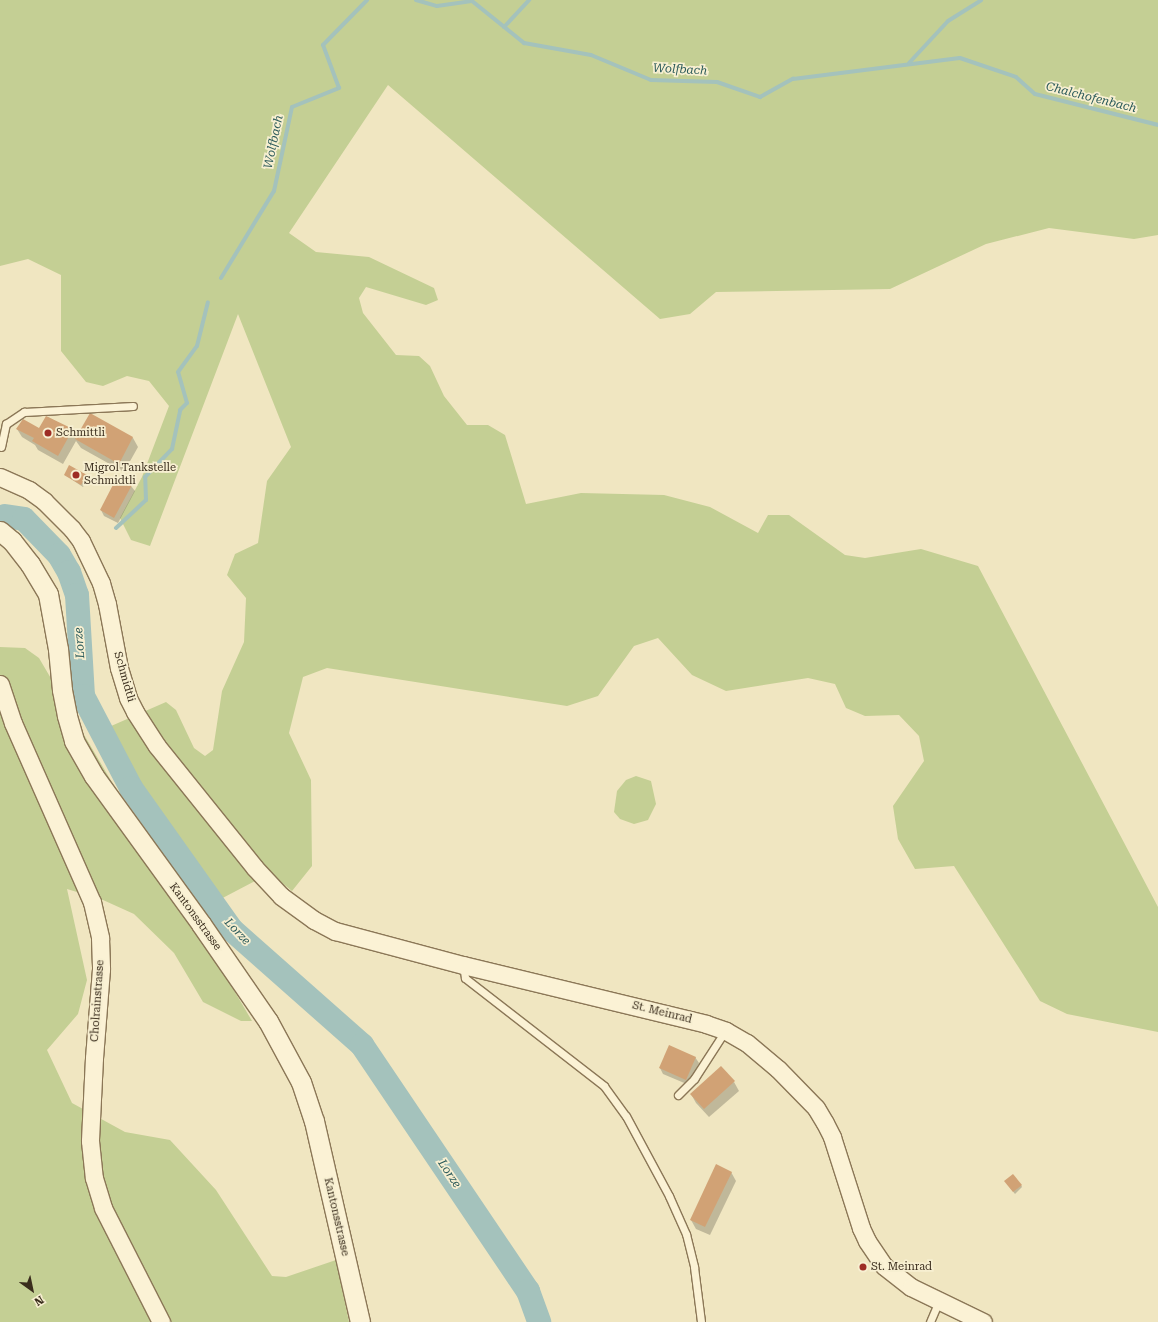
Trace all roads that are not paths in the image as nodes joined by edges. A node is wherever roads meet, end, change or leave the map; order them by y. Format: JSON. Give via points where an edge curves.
{"nodes":[{"id":1,"x":133,"y":406,"type":"dead end"},
{"id":2,"x":2,"y":447,"type":"dead end"},
{"id":3,"x":0,"y":477,"type":"edge"},
{"id":4,"x":0,"y":531,"type":"edge"},
{"id":5,"x":0,"y":684,"type":"edge"},
{"id":6,"x":281,"y":896,"type":"joint"},
{"id":7,"x":464,"y":965,"type":"junction"},
{"id":8,"x":726,"y":1031,"type":"junction"},
{"id":9,"x":678,"y":1095,"type":"dead end"},
{"id":10,"x":939,"y":1301,"type":"junction"},
{"id":11,"x":161,"y":1322,"type":"edge"},
{"id":12,"x":360,"y":1322,"type":"edge"},
{"id":13,"x":701,"y":1322,"type":"edge"},
{"id":14,"x":930,"y":1322,"type":"edge"},
{"id":15,"x":983,"y":1322,"type":"edge"}],
"edges":[{"from":1,"to":2,"type":"lane","via":[[24,412],[6,424]]},
{"from":3,"to":6,"type":"street","name":"Schmidtli","via":[[29,490],[72,529],[101,583],[119,668],[135,712],[162,752],[255,868]]},
{"from":4,"to":12,"type":"main road","name":"Kantonsstrasse","via":[[12,541],[30,564],[48,594],[67,716],[74,741],[87,765],[268,1021],[301,1082],[314,1121]]},
{"from":5,"to":11,"type":"street","name":"Cholrainstrasse","via":[[13,723],[92,902],[100,938],[101,969],[90,1141],[94,1178],[103,1208]]},
{"from":6,"to":7,"type":"street","name":"St. Meinrad","via":[[314,920],[335,931]]},
{"from":7,"to":8,"type":"street","name":"St. Meinrad"},
{"from":7,"to":13,"type":"lane","via":[[465,978],[604,1086],[626,1116],[669,1196],[686,1234],[694,1267]]},
{"from":8,"to":9,"type":"lane","via":[[694,1079]]},
{"from":8,"to":10,"type":"street","name":"St. Meinrad","via":[[747,1042],[816,1108],[832,1137],[866,1242],[884,1266],[911,1287]]},
{"from":10,"to":14,"type":"lane"},
{"from":10,"to":15,"type":"street","name":"St. Meinrad"}]}
